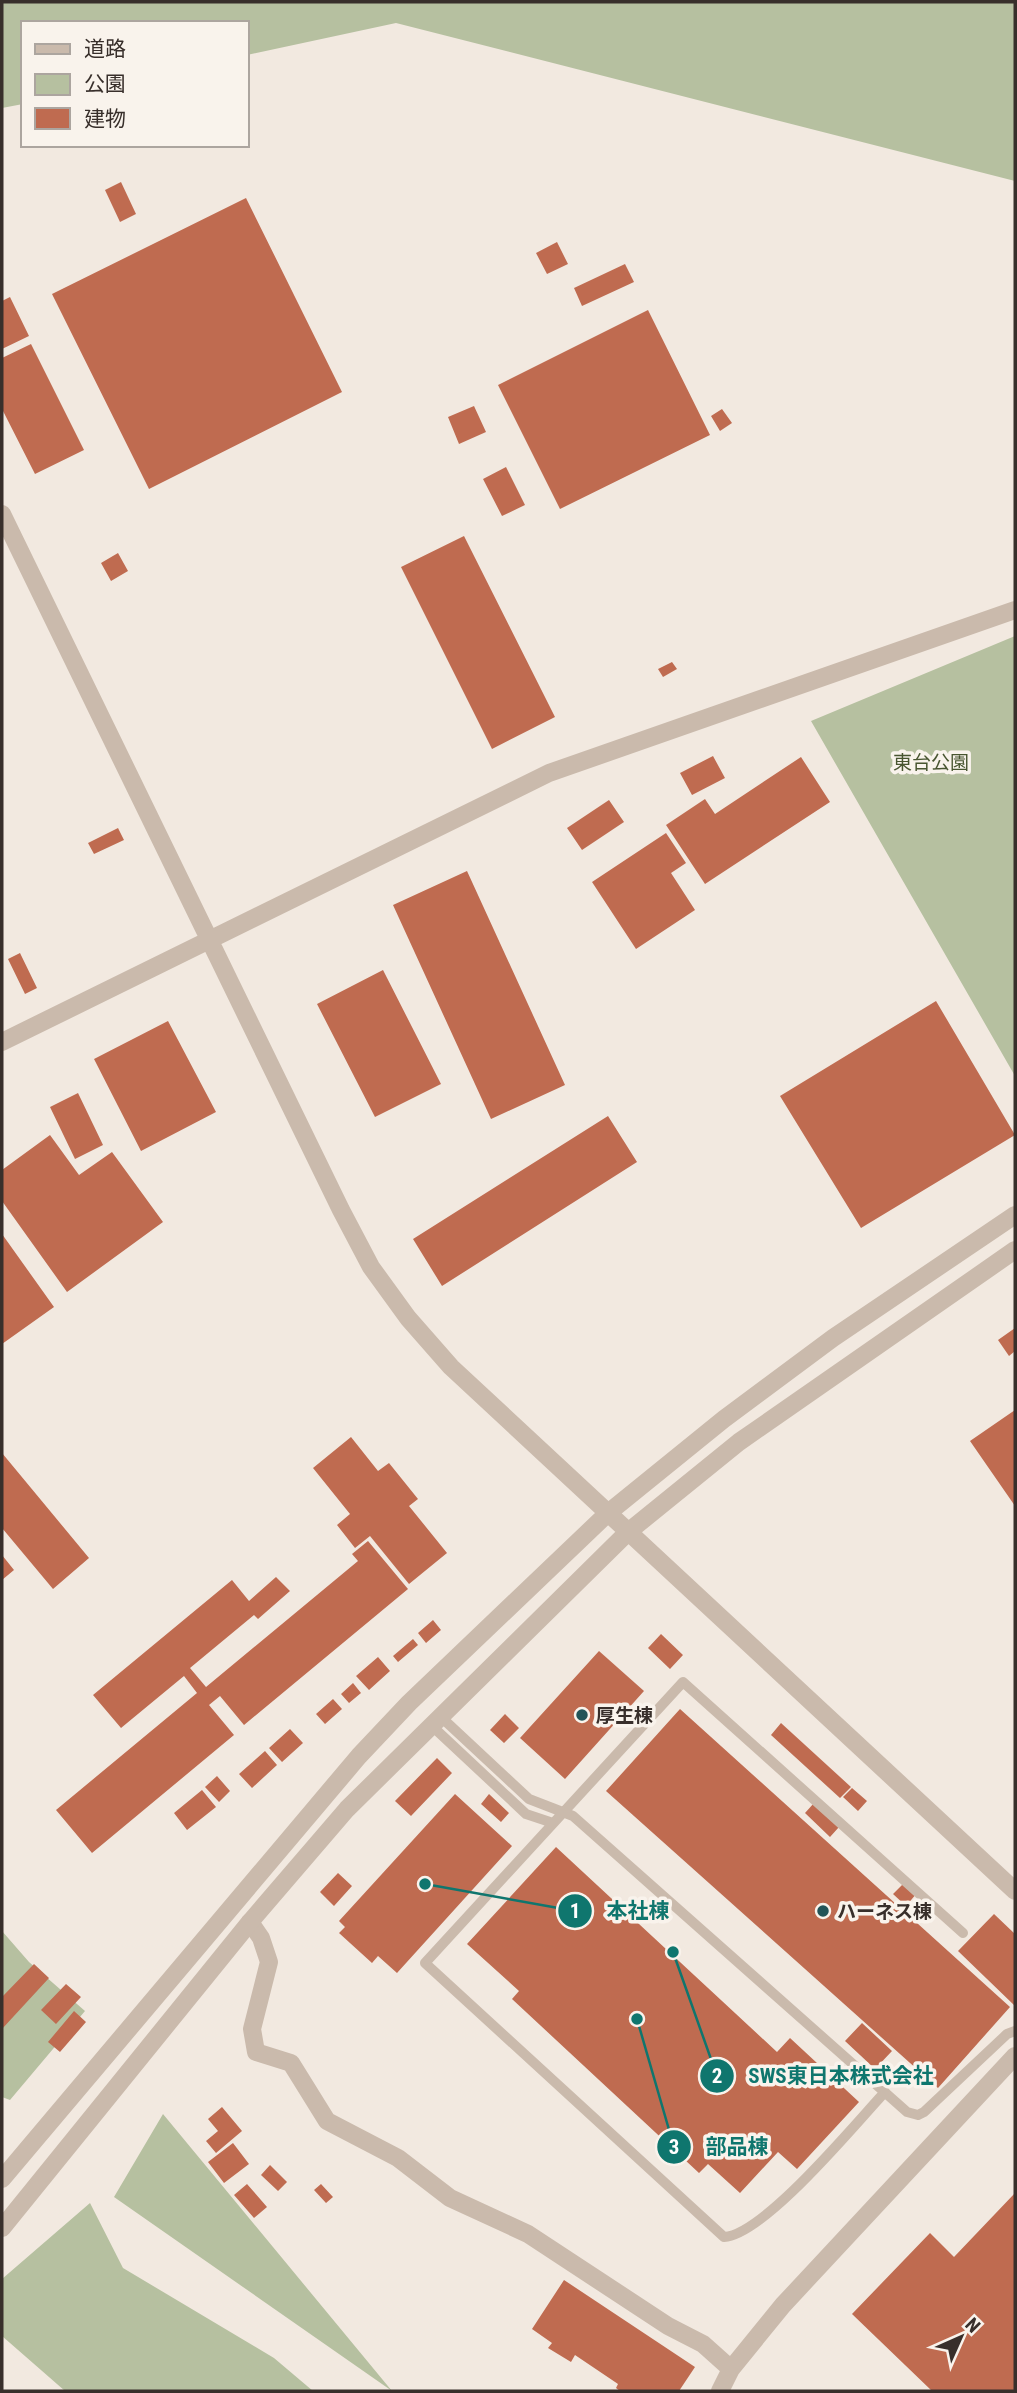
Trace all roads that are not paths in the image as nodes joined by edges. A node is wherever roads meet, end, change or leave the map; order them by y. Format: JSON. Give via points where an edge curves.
{"nodes":[{"id":1,"x":2,"y":514,"type":"edge"},
{"id":2,"x":1015,"y":610,"type":"edge"},
{"id":3,"x":209,"y":940,"type":"junction"},
{"id":4,"x":2,"y":1042,"type":"edge"},
{"id":5,"x":1015,"y":1215,"type":"edge"},
{"id":6,"x":1015,"y":1250,"type":"edge"},
{"id":7,"x":608,"y":1513,"type":"junction"},
{"id":8,"x":628,"y":1532,"type":"junction"},
{"id":9,"x":437,"y":1722,"type":"junction"},
{"id":10,"x":564,"y":1811,"type":"junction"},
{"id":11,"x":553,"y":1823,"type":"junction"},
{"id":12,"x":1015,"y":1891,"type":"edge"},
{"id":13,"x":250,"y":1922,"type":"junction"},
{"id":14,"x":963,"y":1933,"type":"dead end"},
{"id":15,"x":1015,"y":2031,"type":"edge"},
{"id":16,"x":1015,"y":2056,"type":"edge"},
{"id":17,"x":885,"y":2092,"type":"junction"},
{"id":18,"x":2,"y":2179,"type":"edge"},
{"id":19,"x":2,"y":2228,"type":"edge"},
{"id":20,"x":732,"y":2369,"type":"junction"},
{"id":21,"x":720,"y":2391,"type":"edge"}],
"edges":[{"from":1,"to":3,"type":"street"},
{"from":2,"to":3,"type":"street","via":[[550,773]]},
{"from":3,"to":4,"type":"street"},
{"from":3,"to":7,"type":"street","via":[[371,1267],[451,1367]]},
{"from":5,"to":7,"type":"street","via":[[833,1338]]},
{"from":6,"to":8,"type":"street","via":[[739,1442]]},
{"from":7,"to":8,"type":"street"},
{"from":7,"to":18,"type":"street","via":[[359,1756]]},
{"from":8,"to":9,"type":"street"},
{"from":8,"to":12,"type":"street"},
{"from":9,"to":10,"type":"lane","via":[[529,1799]]},
{"from":9,"to":11,"type":"lane","via":[[526,1814]]},
{"from":9,"to":13,"type":"street","via":[[347,1809]]},
{"from":10,"to":11,"type":"lane"},
{"from":10,"to":14,"type":"lane","via":[[683,1682]]},
{"from":10,"to":17,"type":"lane"},
{"from":11,"to":17,"type":"lane","via":[[425,1963],[724,2237],[773,2211]]},
{"from":13,"to":19,"type":"street"},
{"from":13,"to":20,"type":"street","via":[[269,1962],[252,2029],[256,2052],[291,2063],[327,2121],[398,2158],[450,2198],[528,2234],[703,2344]]},
{"from":15,"to":17,"type":"lane","via":[[918,2115],[907,2112]]},
{"from":16,"to":20,"type":"street","via":[[783,2305]]},
{"from":20,"to":21,"type":"street"}]}
